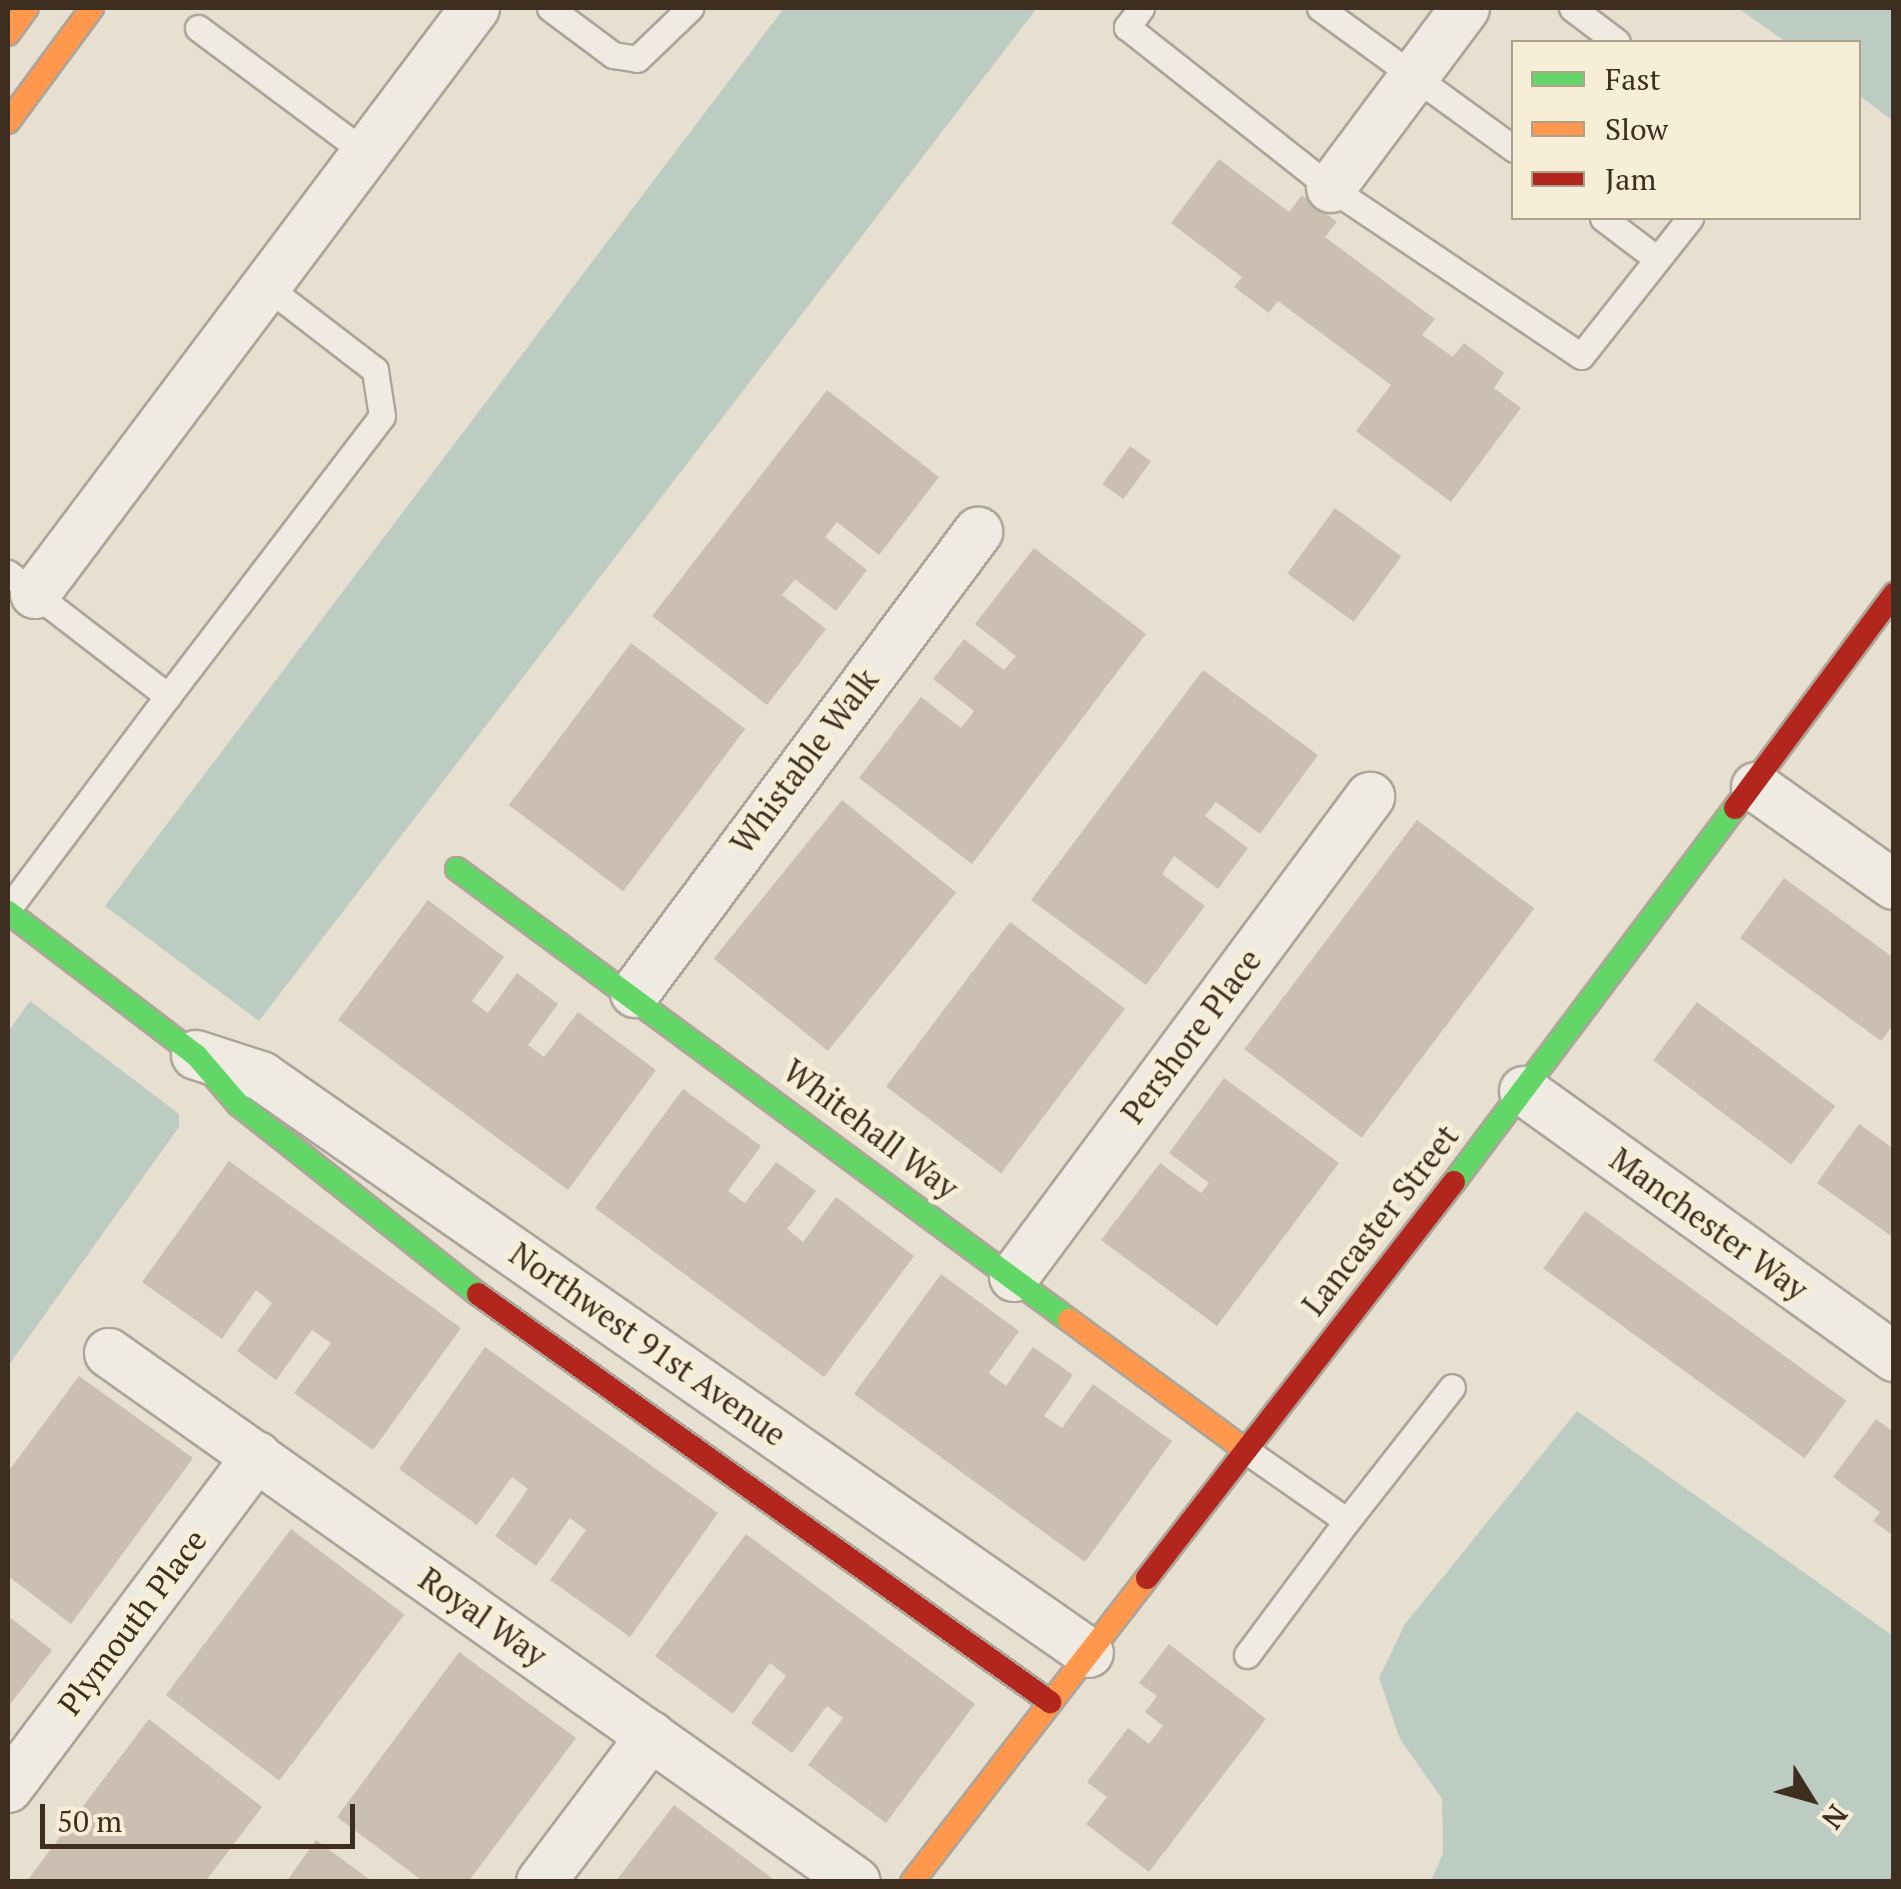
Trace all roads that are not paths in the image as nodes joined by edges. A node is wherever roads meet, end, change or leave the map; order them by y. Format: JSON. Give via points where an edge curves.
{"nodes":[{"id":1,"x":27,"y":8,"type":"edge"},
{"id":2,"x":92,"y":8,"type":"edge"},
{"id":3,"x":475,"y":8,"type":"edge"},
{"id":4,"x":550,"y":8,"type":"edge"},
{"id":5,"x":690,"y":8,"type":"edge"},
{"id":6,"x":1141,"y":8,"type":"edge"},
{"id":7,"x":1320,"y":8,"type":"edge"},
{"id":8,"x":1465,"y":8,"type":"edge"},
{"id":9,"x":1572,"y":8,"type":"edge"},
{"id":10,"x":198,"y":28,"type":"dead end"},
{"id":11,"x":8,"y":34,"type":"edge"},
{"id":12,"x":1613,"y":40,"type":"edge"},
{"id":13,"x":1416,"y":74,"type":"junction"},
{"id":14,"x":8,"y":122,"type":"edge"},
{"id":15,"x":1511,"y":147,"type":"edge"},
{"id":16,"x":366,"y":153,"type":"junction"},
{"id":17,"x":1330,"y":188,"type":"junction"},
{"id":18,"x":1606,"y":220,"type":"edge"},
{"id":19,"x":1688,"y":220,"type":"edge"},
{"id":20,"x":1657,"y":259,"type":"junction"},
{"id":21,"x":266,"y":286,"type":"junction"},
{"id":22,"x":978,"y":532,"type":"dead end"},
{"id":23,"x":21,"y":583,"type":"edge"},
{"id":24,"x":1894,"y":594,"type":"edge"},
{"id":25,"x":168,"y":696,"type":"junction"},
{"id":26,"x":1756,"y":787,"type":"junction"},
{"id":27,"x":1370,"y":797,"type":"dead end"},
{"id":28,"x":457,"y":869,"type":"dead end"},
{"id":29,"x":1894,"y":885,"type":"edge"},
{"id":30,"x":8,"y":910,"type":"edge"},
{"id":31,"x":635,"y":993,"type":"junction"},
{"id":32,"x":196,"y":1054,"type":"junction"},
{"id":33,"x":1524,"y":1090,"type":"junction"},
{"id":34,"x":421,"y":1186,"type":"junction"},
{"id":35,"x":388,"y":1228,"type":"junction"},
{"id":36,"x":1014,"y":1277,"type":"junction"},
{"id":37,"x":643,"y":1339,"type":"junction"},
{"id":38,"x":109,"y":1353,"type":"dead end"},
{"id":39,"x":1894,"y":1357,"type":"edge"},
{"id":40,"x":1452,"y":1388,"type":"dead end"},
{"id":41,"x":610,"y":1389,"type":"junction"},
{"id":42,"x":1241,"y":1447,"type":"junction"},
{"id":43,"x":257,"y":1456,"type":"junction"},
{"id":44,"x":1347,"y":1522,"type":"junction"},
{"id":45,"x":1011,"y":1598,"type":"junction"},
{"id":46,"x":973,"y":1647,"type":"junction"},
{"id":47,"x":1089,"y":1653,"type":"junction"},
{"id":48,"x":1247,"y":1655,"type":"dead end"},
{"id":49,"x":1050,"y":1702,"type":"junction"},
{"id":50,"x":652,"y":1736,"type":"junction"},
{"id":51,"x":8,"y":1788,"type":"edge"},
{"id":52,"x":542,"y":1882,"type":"edge"},
{"id":53,"x":856,"y":1882,"type":"edge"},
{"id":54,"x":912,"y":1882,"type":"edge"}],
"edges":[{"from":1,"to":11,"type":"street"},
{"from":2,"to":14,"type":"street"},
{"from":3,"to":16,"type":"street"},
{"from":4,"to":5,"type":"lane","via":[[613,55],[637,58]]},
{"from":6,"to":17,"type":"lane","via":[[1127,28]]},
{"from":7,"to":13,"type":"lane"},
{"from":8,"to":13,"type":"street"},
{"from":9,"to":12,"type":"lane"},
{"from":10,"to":16,"type":"lane"},
{"from":13,"to":15,"type":"lane"},
{"from":13,"to":17,"type":"street"},
{"from":16,"to":21,"type":"street"},
{"from":17,"to":20,"type":"lane","via":[[1581,356]]},
{"from":18,"to":20,"type":"lane"},
{"from":19,"to":20,"type":"lane"},
{"from":21,"to":23,"type":"street"},
{"from":21,"to":25,"type":"lane","via":[[375,370],[382,416]]},
{"from":22,"to":31,"type":"street","name":"Whistable Walk"},
{"from":23,"to":25,"type":"lane"},
{"from":24,"to":26,"type":"street","name":"Lancaster Street"},
{"from":25,"to":30,"type":"lane"},
{"from":26,"to":29,"type":"street"},
{"from":26,"to":33,"type":"street","name":"Lancaster Street"},
{"from":27,"to":36,"type":"street","name":"Pershore Place"},
{"from":28,"to":31,"type":"street","name":"Whitehall Way"},
{"from":30,"to":32,"type":"street","name":"Northwest 91st Avenue"},
{"from":31,"to":36,"type":"street","name":"Whitehall Way"},
{"from":32,"to":34,"type":"street","name":"Northwest 91st Avenue","via":[[262,1076]]},
{"from":32,"to":35,"type":"street","name":"Northwest 91st Avenue","via":[[238,1104]]},
{"from":33,"to":39,"type":"street","name":"Manchester Way"},
{"from":33,"to":42,"type":"street","name":"Lancaster Street"},
{"from":34,"to":35,"type":"lane"},
{"from":34,"to":37,"type":"street","name":"Northwest 91st Avenue"},
{"from":35,"to":41,"type":"street","name":"Northwest 91st Avenue"},
{"from":36,"to":42,"type":"street","name":"Whitehall Way"},
{"from":37,"to":41,"type":"lane"},
{"from":37,"to":45,"type":"street","name":"Northwest 91st Avenue"},
{"from":38,"to":43,"type":"street","name":"Royal Way"},
{"from":40,"to":44,"type":"lane"},
{"from":41,"to":46,"type":"street","name":"Northwest 91st Avenue"},
{"from":42,"to":44,"type":"lane"},
{"from":42,"to":47,"type":"street","name":"Lancaster Street"},
{"from":43,"to":50,"type":"street","name":"Royal Way"},
{"from":43,"to":51,"type":"street","name":"Plymouth Place"},
{"from":44,"to":48,"type":"lane"},
{"from":45,"to":46,"type":"lane"},
{"from":45,"to":47,"type":"street","name":"Northwest 91st Avenue"},
{"from":46,"to":49,"type":"street","name":"Northwest 91st Avenue"},
{"from":47,"to":49,"type":"street","name":"Lancaster Street"},
{"from":49,"to":54,"type":"street","name":"Lancaster Street"},
{"from":50,"to":52,"type":"street"},
{"from":50,"to":53,"type":"street","name":"Royal Way"}]}
